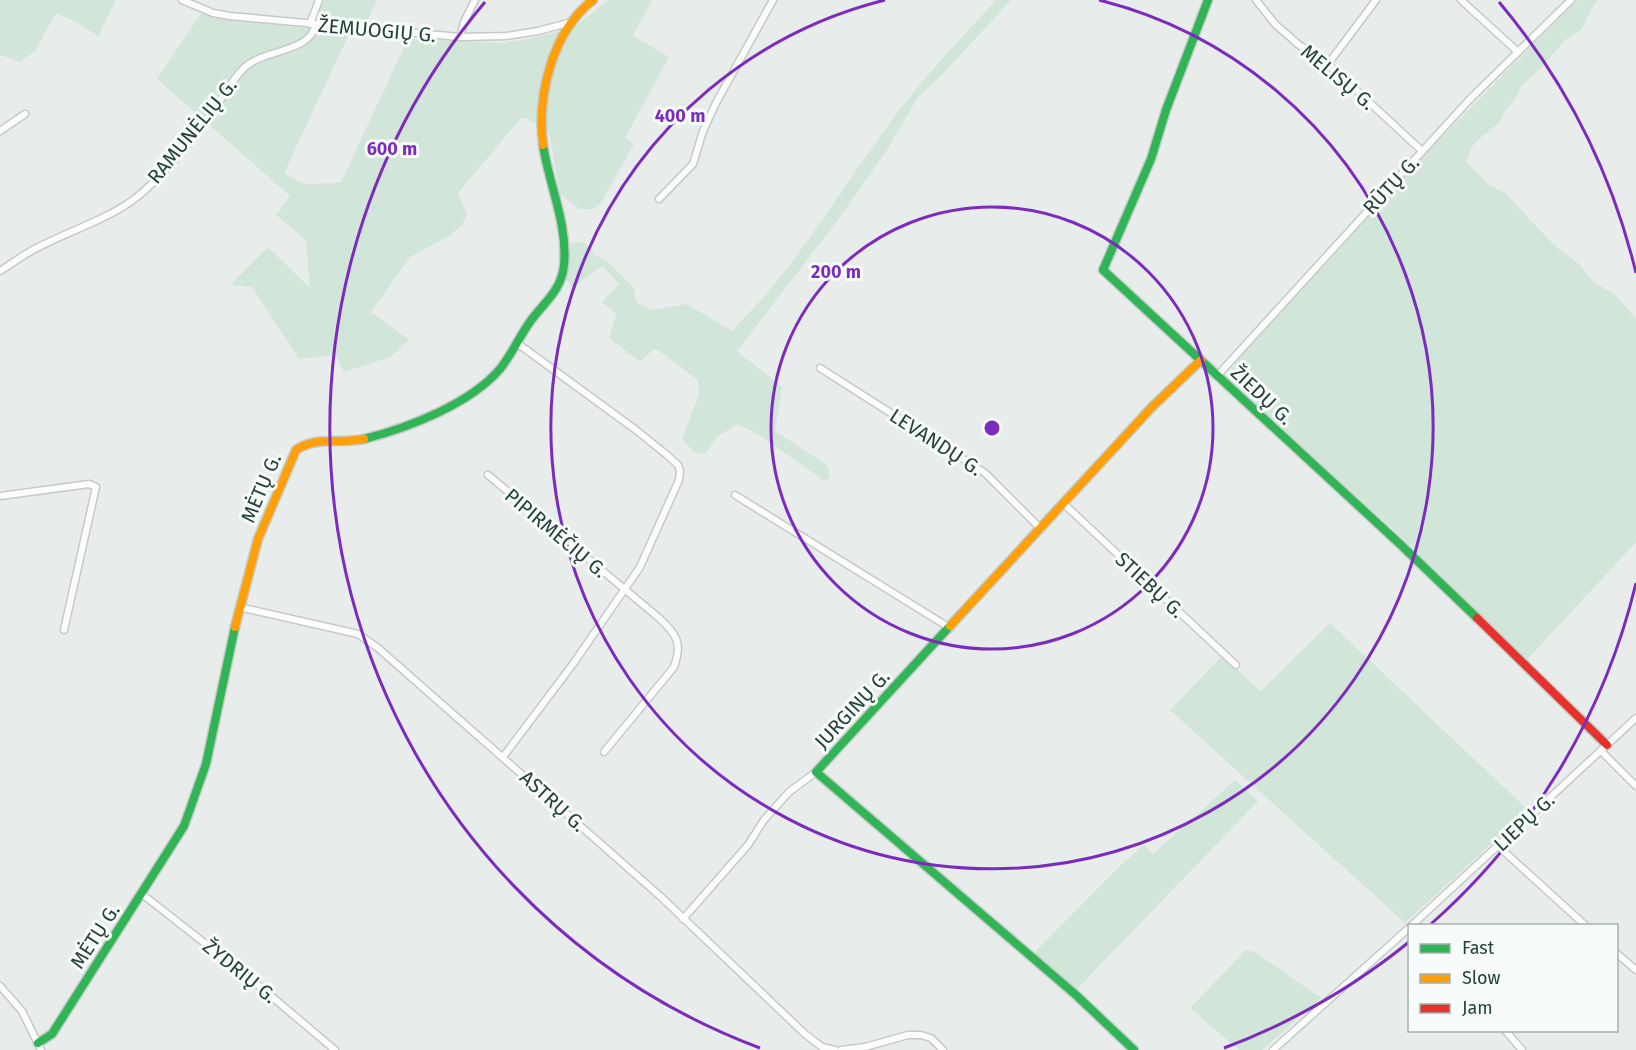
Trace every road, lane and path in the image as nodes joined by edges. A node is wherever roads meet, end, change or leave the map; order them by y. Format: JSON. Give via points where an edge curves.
{"nodes":[{"id":1,"x":182,"y":0,"type":"edge"},
{"id":2,"x":319,"y":0,"type":"edge"},
{"id":3,"x":475,"y":0,"type":"edge"},
{"id":4,"x":593,"y":0,"type":"edge"},
{"id":5,"x":773,"y":0,"type":"edge"},
{"id":6,"x":1208,"y":0,"type":"edge"},
{"id":7,"x":1256,"y":0,"type":"edge"},
{"id":8,"x":1376,"y":0,"type":"edge"},
{"id":9,"x":1461,"y":0,"type":"edge"},
{"id":10,"x":1571,"y":0,"type":"edge"},
{"id":11,"x":573,"y":22,"type":"junction"},
{"id":12,"x":313,"y":24,"type":"junction"},
{"id":13,"x":460,"y":37,"type":"junction"},
{"id":14,"x":1518,"y":52,"type":"junction"},
{"id":15,"x":1328,"y":64,"type":"junction"},
{"id":16,"x":25,"y":114,"type":"dead end"},
{"id":17,"x":0,"y":130,"type":"edge"},
{"id":18,"x":1422,"y":151,"type":"junction"},
{"id":19,"x":659,"y":199,"type":"dead end"},
{"id":20,"x":0,"y":271,"type":"edge"},
{"id":21,"x":517,"y":343,"type":"junction"},
{"id":22,"x":1201,"y":360,"type":"junction"},
{"id":23,"x":820,"y":368,"type":"dead end"},
{"id":24,"x":1217,"y":376,"type":"junction"},
{"id":25,"x":488,"y":476,"type":"dead end"},
{"id":26,"x":735,"y":495,"type":"dead end"},
{"id":27,"x":0,"y":496,"type":"edge"},
{"id":28,"x":1064,"y":504,"type":"junction"},
{"id":29,"x":1041,"y":529,"type":"junction"},
{"id":30,"x":625,"y":590,"type":"junction"},
{"id":31,"x":239,"y":608,"type":"junction"},
{"id":32,"x":950,"y":628,"type":"junction"},
{"id":33,"x":64,"y":630,"type":"dead end"},
{"id":34,"x":1236,"y":665,"type":"dead end"},
{"id":35,"x":1636,"y":718,"type":"edge"},
{"id":36,"x":1604,"y":748,"type":"junction"},
{"id":37,"x":604,"y":752,"type":"dead end"},
{"id":38,"x":503,"y":757,"type":"junction"},
{"id":39,"x":816,"y":772,"type":"junction"},
{"id":40,"x":1636,"y":786,"type":"edge"},
{"id":41,"x":1498,"y":846,"type":"junction"},
{"id":42,"x":142,"y":894,"type":"junction"},
{"id":43,"x":683,"y":919,"type":"junction"},
{"id":44,"x":1414,"y":924,"type":"edge"},
{"id":45,"x":1584,"y":924,"type":"edge"},
{"id":46,"x":1408,"y":930,"type":"edge"},
{"id":47,"x":1618,"y":954,"type":"edge"},
{"id":48,"x":1636,"y":970,"type":"edge"},
{"id":49,"x":0,"y":986,"type":"edge"},
{"id":50,"x":1507,"y":1032,"type":"edge"},
{"id":51,"x":39,"y":1047,"type":"edge"},
{"id":52,"x":334,"y":1050,"type":"edge"},
{"id":53,"x":836,"y":1050,"type":"edge"},
{"id":54,"x":841,"y":1050,"type":"edge"},
{"id":55,"x":943,"y":1050,"type":"edge"},
{"id":56,"x":1134,"y":1050,"type":"edge"},
{"id":57,"x":1273,"y":1050,"type":"edge"},
{"id":58,"x":1522,"y":1050,"type":"edge"}],
"edges":[{"from":1,"to":12,"type":"street","name":"ŽEMUOGIŲ G.","via":[[213,13]]},
{"from":2,"to":12,"type":"street","name":"RAMUNĖLIŲ G."},
{"from":3,"to":13,"type":"street"},
{"from":4,"to":11,"type":"street","name":"MĖTŲ G."},
{"from":5,"to":19,"type":"street","via":[[716,103],[693,164]]},
{"from":6,"to":22,"type":"street","name":"ŽIEDŲ G.","via":[[1151,159],[1103,270]]},
{"from":7,"to":15,"type":"street","name":"MELISŲ G.","via":[[1275,24]]},
{"from":8,"to":15,"type":"street"},
{"from":9,"to":14,"type":"street"},
{"from":10,"to":14,"type":"street","name":"RŪTŲ G."},
{"from":11,"to":13,"type":"street","name":"ŽEMUOGIŲ G.","via":[[506,36]]},
{"from":11,"to":21,"type":"street","name":"MĖTŲ G.","via":[[549,70],[542,136],[564,244],[564,266],[556,290]]},
{"from":12,"to":13,"type":"street","name":"ŽEMUOGIŲ G."},
{"from":12,"to":20,"type":"street","name":"RAMUNĖLIŲ G.","via":[[315,32],[303,44],[254,60],[243,69],[176,158],[136,197]]},
{"from":14,"to":18,"type":"street","name":"RŪTŲ G."},
{"from":15,"to":18,"type":"street","name":"MELISŲ G."},
{"from":16,"to":17,"type":"street"},
{"from":18,"to":24,"type":"street","name":"RŪTŲ G."},
{"from":21,"to":30,"type":"street","via":[[678,465],[679,480],[640,567]]},
{"from":21,"to":31,"type":"street","name":"MĖTŲ G.","via":[[496,374],[456,406],[388,434],[299,447],[258,539]]},
{"from":22,"to":24,"type":"street","name":"ŽIEDŲ G."},
{"from":22,"to":28,"type":"street","name":"JURGINŲ G.","via":[[1152,407]]},
{"from":23,"to":29,"type":"street","name":"LEVANDŲ G.","via":[[985,473]]},
{"from":24,"to":36,"type":"street","name":"ŽIEDŲ G.","via":[[1401,545]]},
{"from":25,"to":30,"type":"street","name":"PIPIRMĖČIŲ G."},
{"from":26,"to":32,"type":"street"},
{"from":27,"to":33,"type":"street","via":[[89,484],[96,487]]},
{"from":28,"to":29,"type":"street","name":"JURGINŲ G."},
{"from":28,"to":34,"type":"street","name":"STIEBŲ G."},
{"from":29,"to":32,"type":"street","name":"JURGINŲ G."},
{"from":30,"to":37,"type":"street","name":"PIPIRMĖČIŲ G.","via":[[673,632],[678,653],[674,667]]},
{"from":30,"to":38,"type":"street"},
{"from":31,"to":38,"type":"street","name":"ASTRŲ G.","via":[[358,634]]},
{"from":31,"to":42,"type":"street","name":"MĖTŲ G.","via":[[211,744],[195,797],[184,826]]},
{"from":32,"to":39,"type":"street","name":"JURGINŲ G."},
{"from":35,"to":36,"type":"street","name":"LIEPŲ G."},
{"from":36,"to":40,"type":"street"},
{"from":36,"to":41,"type":"street","name":"LIEPŲ G."},
{"from":38,"to":43,"type":"street","name":"ASTRŲ G."},
{"from":39,"to":43,"type":"street","via":[[789,792]]},
{"from":39,"to":56,"type":"street","name":"JURGINŲ G.","via":[[1072,991]]},
{"from":41,"to":44,"type":"street","name":"LIEPŲ G."},
{"from":41,"to":45,"type":"street"},
{"from":42,"to":51,"type":"street","name":"MĖTŲ G.","via":[[52,1034]]},
{"from":42,"to":52,"type":"street","name":"ŽYDRIŲ G."},
{"from":43,"to":53,"type":"street","name":"ASTRŲ G.","via":[[805,1034],[822,1047]]},
{"from":46,"to":57,"type":"street","name":"LIEPŲ G."},
{"from":47,"to":48,"type":"street"},
{"from":49,"to":51,"type":"street","via":[[22,1011]]},
{"from":50,"to":58,"type":"street"},
{"from":54,"to":55,"type":"street","via":[[921,1035],[931,1038]]}]}
